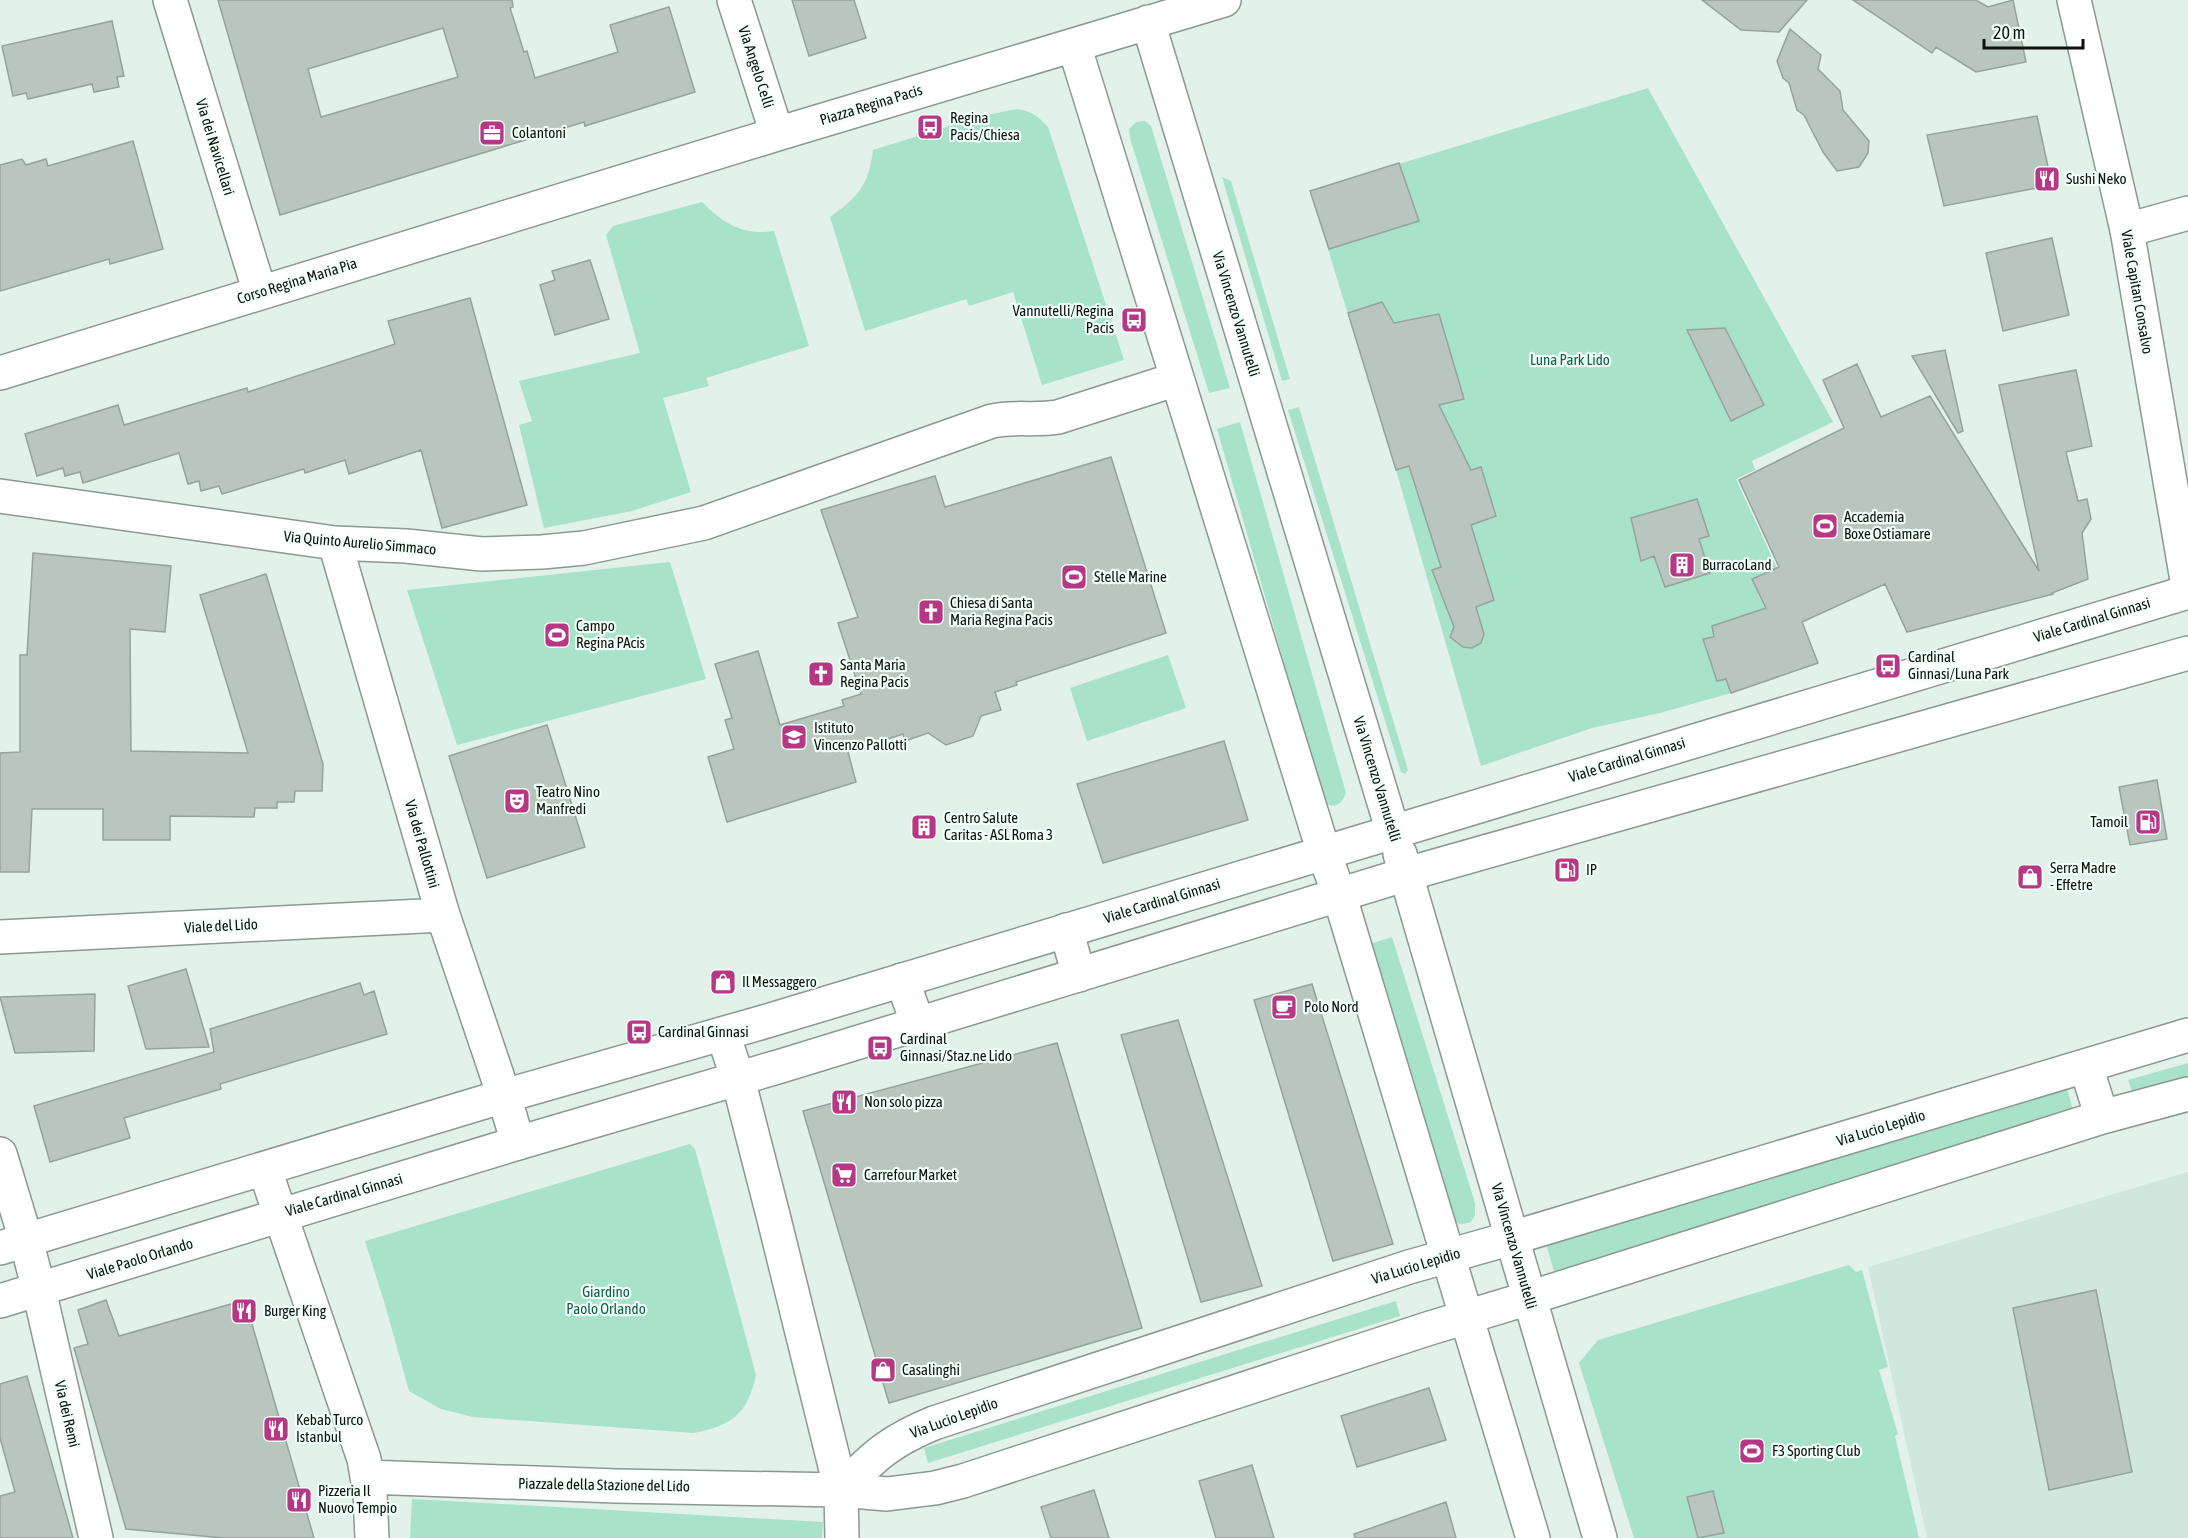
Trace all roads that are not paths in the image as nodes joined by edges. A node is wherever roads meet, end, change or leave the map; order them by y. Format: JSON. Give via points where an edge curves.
{"nodes":[{"id":1,"x":170,"y":0,"type":"edge"},
{"id":2,"x":734,"y":0,"type":"edge"},
{"id":3,"x":1224,"y":0,"type":"edge"},
{"id":4,"x":2074,"y":0,"type":"edge"},
{"id":5,"x":1158,"y":13,"type":"edge"},
{"id":6,"x":1074,"y":45,"type":"junction"},
{"id":7,"x":777,"y":134,"type":"junction"},
{"id":8,"x":594,"y":190,"type":"joint"},
{"id":9,"x":2188,"y":213,"type":"edge"},
{"id":10,"x":2127,"y":230,"type":"junction"},
{"id":11,"x":260,"y":293,"type":"junction"},
{"id":12,"x":0,"y":373,"type":"edge"},
{"id":13,"x":1177,"y":379,"type":"junction"},
{"id":14,"x":0,"y":496,"type":"edge"},
{"id":15,"x":335,"y":543,"type":"junction"},
{"id":16,"x":2188,"y":586,"type":"edge"},
{"id":17,"x":2188,"y":592,"type":"edge"},
{"id":18,"x":2188,"y":652,"type":"edge"},
{"id":19,"x":1393,"y":832,"type":"junction"},
{"id":20,"x":1324,"y":853,"type":"junction"},
{"id":21,"x":1407,"y":874,"type":"junction"},
{"id":22,"x":1339,"y":894,"type":"junction"},
{"id":23,"x":443,"y":915,"type":"junction"},
{"id":24,"x":1066,"y":930,"type":"junction"},
{"id":25,"x":0,"y":937,"type":"edge"},
{"id":26,"x":1079,"y":975,"type":"junction"},
{"id":27,"x":902,"y":980,"type":"junction"},
{"id":28,"x":918,"y":1024,"type":"junction"},
{"id":29,"x":723,"y":1034,"type":"junction"},
{"id":30,"x":2188,"y":1035,"type":"edge"},
{"id":31,"x":2086,"y":1067,"type":"junction"},
{"id":32,"x":738,"y":1079,"type":"junction"},
{"id":33,"x":2188,"y":1094,"type":"edge"},
{"id":34,"x":504,"y":1096,"type":"junction"},
{"id":35,"x":2102,"y":1117,"type":"junction"},
{"id":36,"x":518,"y":1143,"type":"junction"},
{"id":37,"x":0,"y":1154,"type":"edge"},
{"id":38,"x":265,"y":1170,"type":"junction"},
{"id":39,"x":280,"y":1215,"type":"junction"},
{"id":40,"x":1512,"y":1238,"type":"junction"},
{"id":41,"x":13,"y":1244,"type":"edge"},
{"id":42,"x":1447,"y":1256,"type":"junction"},
{"id":43,"x":39,"y":1290,"type":"junction"},
{"id":44,"x":1529,"y":1298,"type":"junction"},
{"id":45,"x":0,"y":1301,"type":"edge"},
{"id":46,"x":1466,"y":1317,"type":"junction"},
{"id":47,"x":367,"y":1477,"type":"junction"},
{"id":48,"x":841,"y":1490,"type":"junction"},
{"id":49,"x":96,"y":1538,"type":"edge"},
{"id":50,"x":372,"y":1538,"type":"edge"},
{"id":51,"x":842,"y":1538,"type":"edge"},
{"id":52,"x":1533,"y":1538,"type":"edge"},
{"id":53,"x":1600,"y":1538,"type":"edge"}],
"edges":[{"from":1,"to":11,"type":"street","name":"Via dei Navicellari"},
{"from":2,"to":7,"type":"street","name":"Via Angelo Celli"},
{"from":3,"to":5,"type":"street","name":"Piazza Regina Pacis"},
{"from":4,"to":10,"type":"street","name":"Viale Capitan Consalvo"},
{"from":5,"to":6,"type":"street","name":"Piazza Regina Pacis"},
{"from":5,"to":19,"type":"street","name":"Via Vincenzo Vannutelli"},
{"from":6,"to":7,"type":"street","name":"Piazza Regina Pacis"},
{"from":6,"to":13,"type":"street"},
{"from":7,"to":8,"type":"street","name":"Piazza Regina Pacis"},
{"from":8,"to":11,"type":"street","name":"Corso Regina Maria Pia"},
{"from":9,"to":10,"type":"street"},
{"from":10,"to":16,"type":"street","name":"Viale Capitan Consalvo"},
{"from":11,"to":12,"type":"street","name":"Corso Regina Maria Pia"},
{"from":13,"to":15,"type":"street","name":"Via Quinto Aurelio Simmaco","via":[[1047,419],[992,421],[718,518],[584,548],[482,554]]},
{"from":13,"to":20,"type":"street"},
{"from":14,"to":15,"type":"street","name":"Via Quinto Aurelio Simmaco"},
{"from":15,"to":23,"type":"street","name":"Via dei Pallottini"},
{"from":17,"to":19,"type":"street","name":"Viale Cardinal Ginnasi"},
{"from":18,"to":21,"type":"street","name":"Viale Cardinal Ginnasi"},
{"from":19,"to":20,"type":"street","name":"Viale Cardinal Ginnasi"},
{"from":19,"to":21,"type":"street","name":"Via Vincenzo Vannutelli"},
{"from":20,"to":22,"type":"street"},
{"from":20,"to":24,"type":"street","name":"Viale Cardinal Ginnasi"},
{"from":21,"to":22,"type":"street","name":"Viale Cardinal Ginnasi"},
{"from":21,"to":40,"type":"street","name":"Via Vincenzo Vannutelli"},
{"from":22,"to":26,"type":"street","name":"Viale Cardinal Ginnasi"},
{"from":22,"to":42,"type":"street"},
{"from":23,"to":25,"type":"street","name":"Viale del Lido"},
{"from":23,"to":34,"type":"street","name":"Via dei Pallottini"},
{"from":24,"to":26,"type":"street"},
{"from":24,"to":27,"type":"street","name":"Viale Cardinal Ginnasi"},
{"from":26,"to":28,"type":"street","name":"Viale Cardinal Ginnasi"},
{"from":27,"to":28,"type":"street"},
{"from":27,"to":29,"type":"street","name":"Viale Cardinal Ginnasi"},
{"from":28,"to":32,"type":"street","name":"Viale Cardinal Ginnasi"},
{"from":29,"to":32,"type":"street"},
{"from":29,"to":34,"type":"street","name":"Viale Cardinal Ginnasi"},
{"from":30,"to":31,"type":"street","name":"Via Lucio Lepidio"},
{"from":31,"to":35,"type":"street"},
{"from":31,"to":40,"type":"street","name":"Via Lucio Lepidio"},
{"from":32,"to":36,"type":"street","name":"Viale Cardinal Ginnasi"},
{"from":32,"to":48,"type":"street"},
{"from":33,"to":35,"type":"street"},
{"from":34,"to":36,"type":"street","name":"Via dei Pallottini"},
{"from":34,"to":38,"type":"street","name":"Viale Cardinal Ginnasi"},
{"from":35,"to":44,"type":"street"},
{"from":36,"to":39,"type":"street","name":"Viale Cardinal Ginnasi"},
{"from":37,"to":41,"type":"street","name":"Via dei Remi"},
{"from":38,"to":39,"type":"street","name":"Viale Cardinal Ginnasi"},
{"from":38,"to":41,"type":"street"},
{"from":39,"to":43,"type":"street","name":"Viale Paolo Orlando"},
{"from":39,"to":47,"type":"street","via":[[350,1416]]},
{"from":40,"to":42,"type":"street","name":"Via Lucio Lepidio"},
{"from":40,"to":44,"type":"street","name":"Via Vincenzo Vannutelli"},
{"from":41,"to":43,"type":"street","name":"Via dei Remi"},
{"from":42,"to":46,"type":"street"},
{"from":42,"to":48,"type":"street","name":"Via Lucio Lepidio","via":[[934,1423],[885,1448]]},
{"from":43,"to":45,"type":"street","name":"Viale Paolo Orlando"},
{"from":43,"to":49,"type":"street","name":"Via dei Remi"},
{"from":44,"to":46,"type":"street"},
{"from":44,"to":53,"type":"street","name":"Via Vincenzo Vannutelli"},
{"from":46,"to":48,"type":"street","via":[[952,1485],[887,1494]]},
{"from":46,"to":52,"type":"street"},
{"from":47,"to":48,"type":"street","name":"Piazzale della Stazione del Lido"},
{"from":47,"to":50,"type":"street"},
{"from":48,"to":51,"type":"street"}]}
